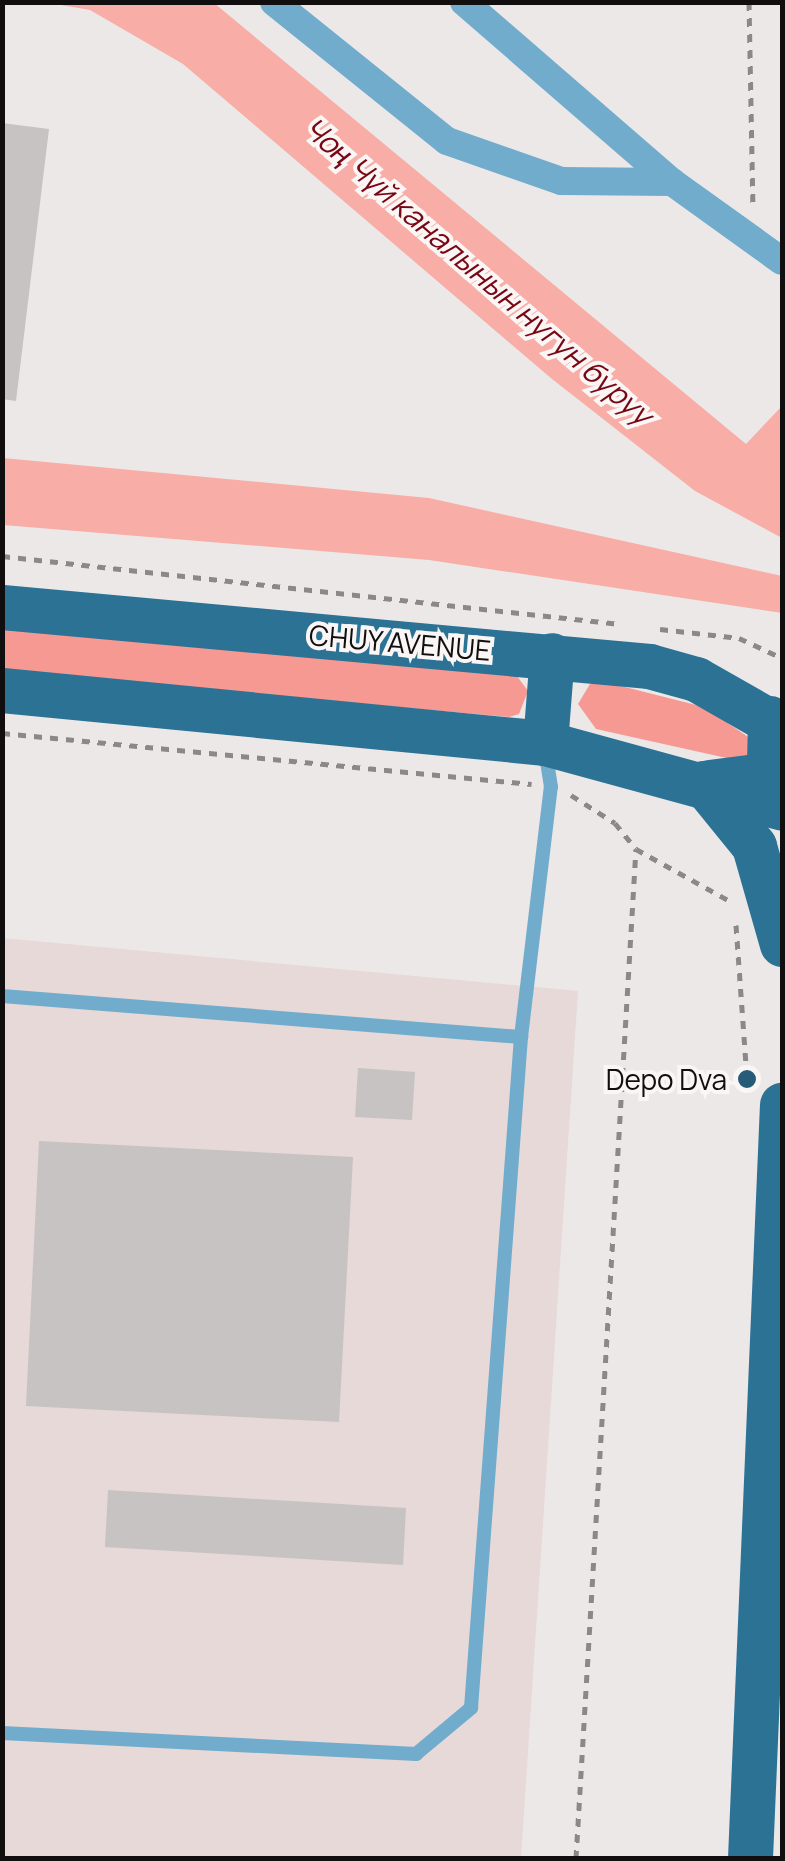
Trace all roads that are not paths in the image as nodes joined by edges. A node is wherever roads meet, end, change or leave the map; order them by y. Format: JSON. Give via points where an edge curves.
{"nodes":[{"id":1,"x":274,"y":2,"type":"edge"},
{"id":2,"x":464,"y":2,"type":"edge"},
{"id":3,"x":672,"y":182,"type":"junction"},
{"id":4,"x":782,"y":261,"type":"edge"},
{"id":5,"x":2,"y":607,"type":"edge"},
{"id":6,"x":552,"y":655,"type":"junction"},
{"id":7,"x":2,"y":690,"type":"edge"},
{"id":8,"x":776,"y":723,"type":"edge"},
{"id":9,"x":548,"y":765,"type":"junction"},
{"id":10,"x":702,"y":782,"type":"junction"},
{"id":11,"x":782,"y":808,"type":"edge"},
{"id":12,"x":782,"y":944,"type":"edge"},
{"id":13,"x":2,"y":996,"type":"edge"},
{"id":14,"x":520,"y":1036,"type":"junction"},
{"id":15,"x":765,"y":1092,"type":"edge"},
{"id":16,"x":2,"y":1733,"type":"edge"},
{"id":17,"x":750,"y":1858,"type":"edge"}],
"edges":[{"from":1,"to":3,"type":"street","via":[[446,141],[562,181]]},
{"from":2,"to":3,"type":"street"},
{"from":3,"to":4,"type":"street"},
{"from":5,"to":6,"type":"main road","name":"CHUY AVENUE"},
{"from":6,"to":8,"type":"main road","name":"CHUY AVENUE","via":[[696,679]]},
{"from":6,"to":9,"type":"main road"},
{"from":7,"to":9,"type":"main road"},
{"from":8,"to":10,"type":"main road","via":[[769,765],[736,781]]},
{"from":9,"to":10,"type":"main road"},
{"from":9,"to":14,"type":"lane"},
{"from":10,"to":11,"type":"main road"},
{"from":10,"to":12,"type":"main road","via":[[728,805],[754,846]]},
{"from":13,"to":14,"type":"lane"},
{"from":14,"to":16,"type":"lane","via":[[471,1708],[416,1754]]},
{"from":15,"to":17,"type":"main road"}]}
